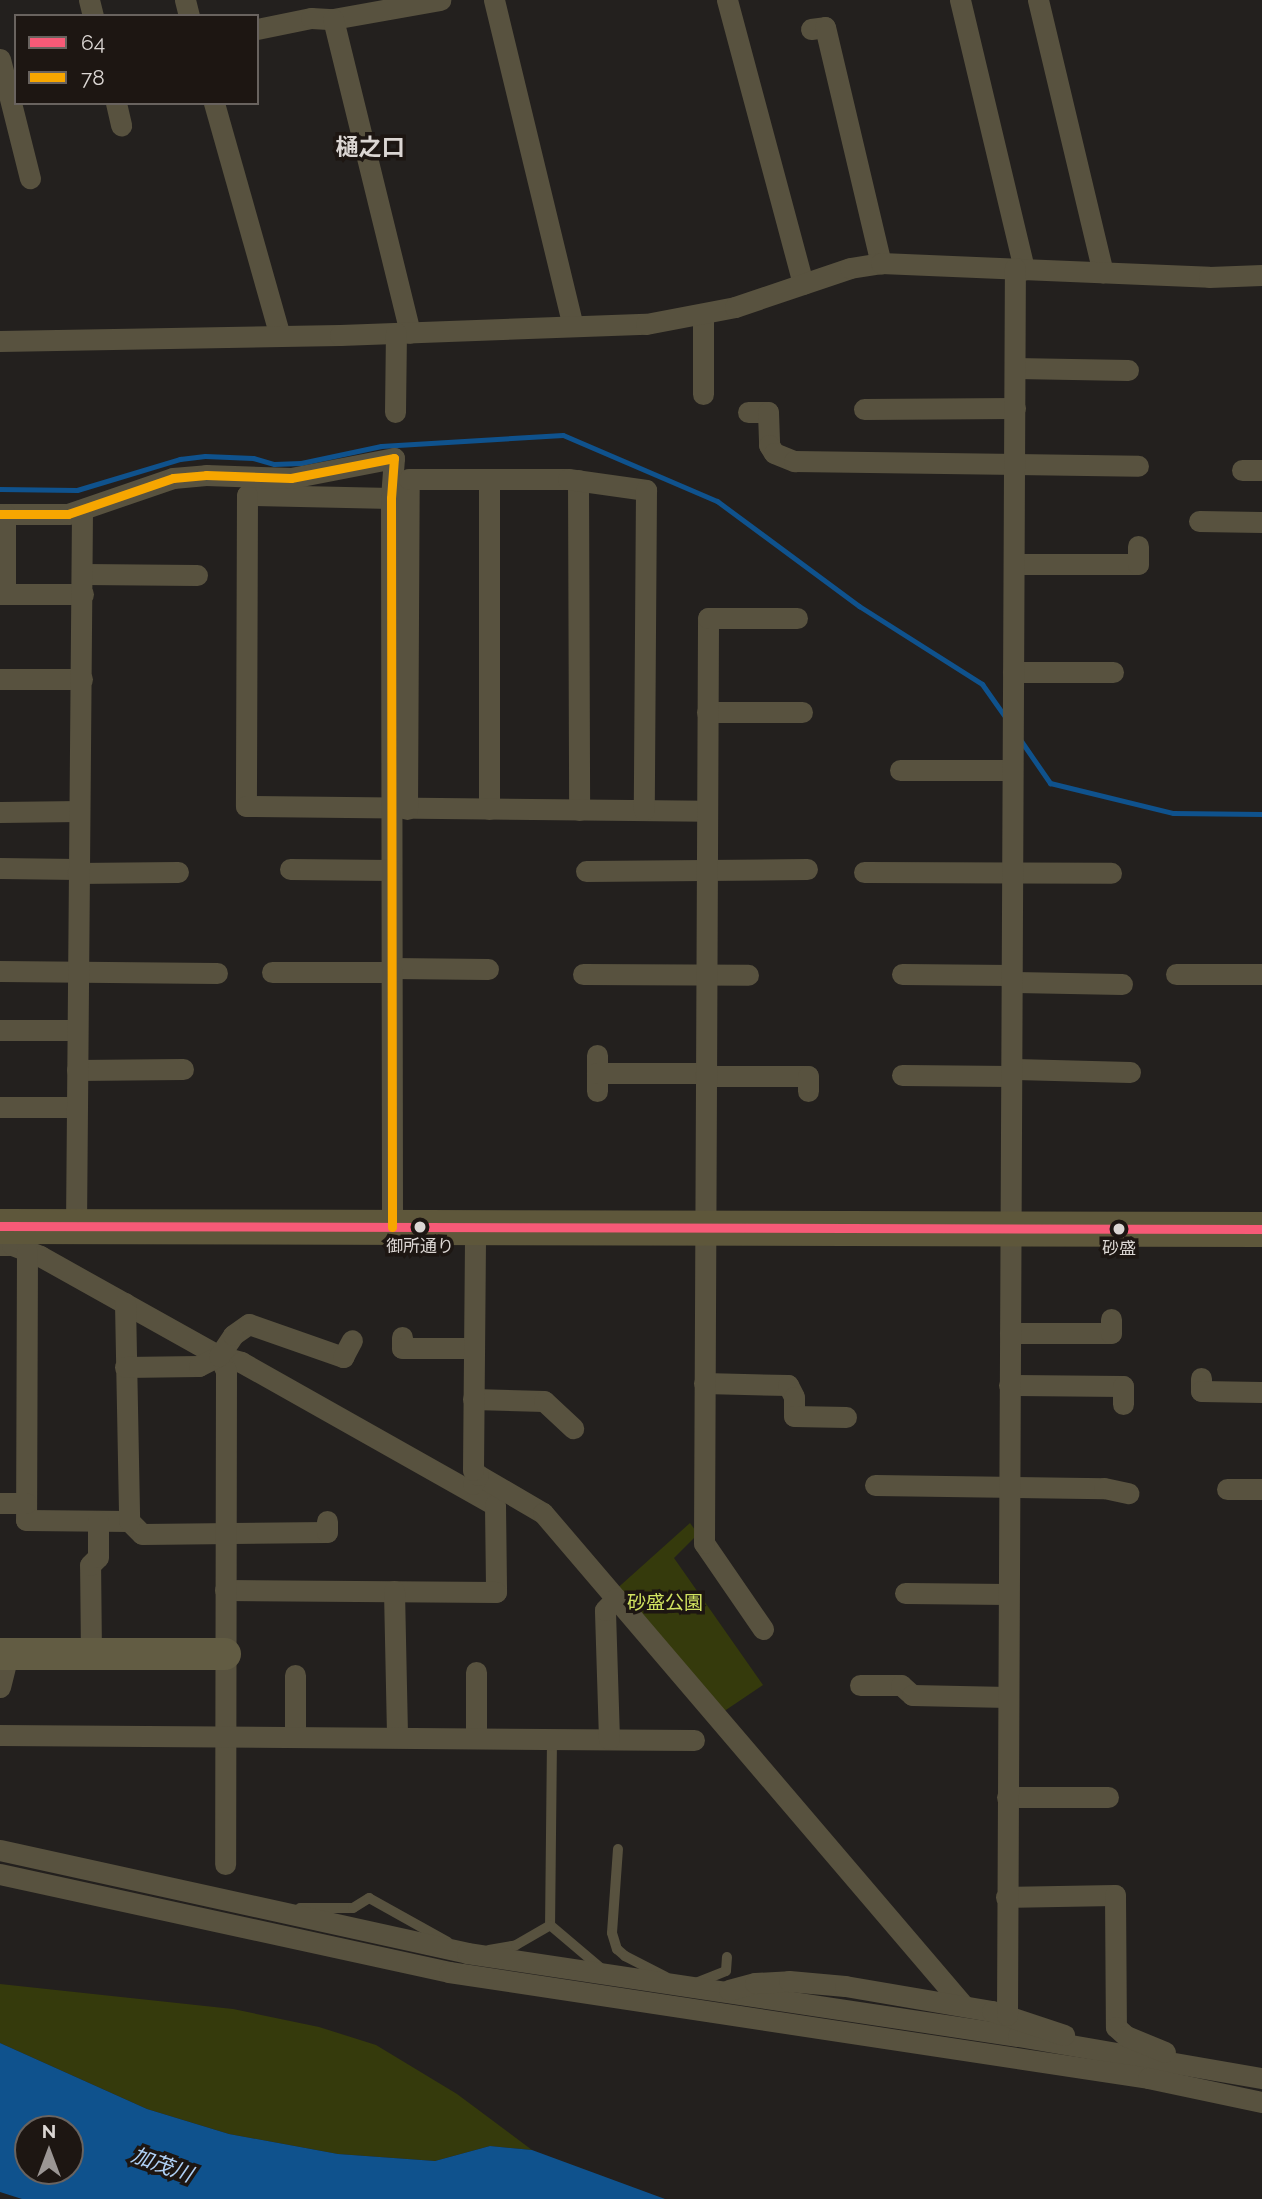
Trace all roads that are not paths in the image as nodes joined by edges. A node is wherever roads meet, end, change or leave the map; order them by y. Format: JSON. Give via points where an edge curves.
{"nodes":[{"id":1,"x":440,"y":0,"type":"edge"},
{"id":2,"x":494,"y":0,"type":"edge"},
{"id":3,"x":727,"y":0,"type":"edge"},
{"id":4,"x":961,"y":0,"type":"edge"},
{"id":5,"x":1038,"y":0,"type":"edge"},
{"id":6,"x":333,"y":19,"type":"junction"},
{"id":7,"x":259,"y":29,"type":"edge"},
{"id":8,"x":811,"y":29,"type":"dead end"},
{"id":9,"x":0,"y":59,"type":"edge"},
{"id":10,"x":116,"y":105,"type":"edge"},
{"id":11,"x":215,"y":105,"type":"edge"},
{"id":12,"x":121,"y":125,"type":"dead end"},
{"id":13,"x":30,"y":178,"type":"dead end"},
{"id":14,"x":881,"y":263,"type":"junction"},
{"id":15,"x":1020,"y":269,"type":"junction"},
{"id":16,"x":1103,"y":272,"type":"junction"},
{"id":17,"x":1262,"y":275,"type":"edge"},
{"id":18,"x":803,"y":284,"type":"junction"},
{"id":19,"x":703,"y":314,"type":"junction"},
{"id":20,"x":573,"y":326,"type":"junction"},
{"id":21,"x":403,"y":333,"type":"junction"},
{"id":22,"x":280,"y":336,"type":"junction"},
{"id":23,"x":0,"y":341,"type":"edge"},
{"id":24,"x":1015,"y":368,"type":"junction"},
{"id":25,"x":1128,"y":370,"type":"dead end"},
{"id":26,"x":703,"y":394,"type":"dead end"},
{"id":27,"x":1014,"y":408,"type":"junction"},
{"id":28,"x":864,"y":409,"type":"dead end"},
{"id":29,"x":396,"y":412,"type":"dead end"},
{"id":30,"x":748,"y":412,"type":"dead end"},
{"id":31,"x":1014,"y":465,"type":"junction"},
{"id":32,"x":1138,"y":466,"type":"dead end"},
{"id":33,"x":489,"y":479,"type":"junction"},
{"id":34,"x":578,"y":480,"type":"junction"},
{"id":35,"x":391,"y":498,"type":"junction"},
{"id":36,"x":82,"y":510,"type":"junction"},
{"id":37,"x":2,"y":514,"type":"edge"},
{"id":38,"x":1199,"y":521,"type":"dead end"},
{"id":39,"x":1262,"y":522,"type":"edge"},
{"id":40,"x":400,"y":536,"type":"junction"},
{"id":41,"x":1138,"y":546,"type":"dead end"},
{"id":42,"x":1014,"y":564,"type":"junction"},
{"id":43,"x":197,"y":575,"type":"dead end"},
{"id":44,"x":83,"y":584,"type":"junction"},
{"id":45,"x":3,"y":594,"type":"edge"},
{"id":46,"x":797,"y":618,"type":"dead end"},
{"id":47,"x":1013,"y":672,"type":"junction"},
{"id":48,"x":1113,"y":672,"type":"dead end"},
{"id":49,"x":0,"y":679,"type":"edge"},
{"id":50,"x":82,"y":679,"type":"junction"},
{"id":51,"x":707,"y":712,"type":"junction"},
{"id":52,"x":803,"y":712,"type":"dead end"},
{"id":53,"x":900,"y":770,"type":"dead end"},
{"id":54,"x":1013,"y":770,"type":"junction"},
{"id":55,"x":399,"y":809,"type":"junction"},
{"id":56,"x":489,"y":809,"type":"junction"},
{"id":57,"x":579,"y":810,"type":"junction"},
{"id":58,"x":644,"y":810,"type":"junction"},
{"id":59,"x":79,"y":811,"type":"junction"},
{"id":60,"x":706,"y":811,"type":"junction"},
{"id":61,"x":0,"y":812,"type":"edge"},
{"id":62,"x":0,"y":868,"type":"edge"},
{"id":63,"x":290,"y":869,"type":"dead end"},
{"id":64,"x":391,"y":870,"type":"junction"},
{"id":65,"x":807,"y":870,"type":"dead end"},
{"id":66,"x":77,"y":871,"type":"junction"},
{"id":67,"x":586,"y":871,"type":"dead end"},
{"id":68,"x":706,"y":871,"type":"junction"},
{"id":69,"x":178,"y":872,"type":"dead end"},
{"id":70,"x":863,"y":872,"type":"dead end"},
{"id":71,"x":1012,"y":873,"type":"junction"},
{"id":72,"x":1111,"y":873,"type":"dead end"},
{"id":73,"x":488,"y":969,"type":"dead end"},
{"id":74,"x":392,"y":970,"type":"junction"},
{"id":75,"x":0,"y":971,"type":"edge"},
{"id":76,"x":77,"y":971,"type":"junction"},
{"id":77,"x":216,"y":972,"type":"dead end"},
{"id":78,"x":272,"y":972,"type":"dead end"},
{"id":79,"x":583,"y":974,"type":"dead end"},
{"id":80,"x":902,"y":974,"type":"dead end"},
{"id":81,"x":1176,"y":974,"type":"dead end"},
{"id":82,"x":1262,"y":974,"type":"edge"},
{"id":83,"x":705,"y":975,"type":"junction"},
{"id":84,"x":748,"y":975,"type":"dead end"},
{"id":85,"x":1012,"y":979,"type":"junction"},
{"id":86,"x":1122,"y":984,"type":"dead end"},
{"id":87,"x":0,"y":1030,"type":"edge"},
{"id":88,"x":77,"y":1030,"type":"junction"},
{"id":89,"x":183,"y":1069,"type":"dead end"},
{"id":90,"x":77,"y":1070,"type":"junction"},
{"id":91,"x":1011,"y":1072,"type":"junction"},
{"id":92,"x":1130,"y":1072,"type":"dead end"},
{"id":93,"x":597,"y":1073,"type":"dead end"},
{"id":94,"x":705,"y":1074,"type":"junction"},
{"id":95,"x":902,"y":1075,"type":"dead end"},
{"id":96,"x":808,"y":1091,"type":"dead end"},
{"id":97,"x":0,"y":1107,"type":"edge"},
{"id":98,"x":77,"y":1107,"type":"junction"},
{"id":99,"x":0,"y":1226,"type":"edge"},
{"id":100,"x":76,"y":1227,"type":"junction"},
{"id":101,"x":392,"y":1227,"type":"junction"},
{"id":102,"x":475,"y":1227,"type":"junction"},
{"id":103,"x":704,"y":1228,"type":"junction"},
{"id":104,"x":1010,"y":1229,"type":"junction"},
{"id":105,"x":1262,"y":1230,"type":"edge"},
{"id":106,"x":0,"y":1245,"type":"edge"},
{"id":107,"x":27,"y":1255,"type":"junction"},
{"id":108,"x":0,"y":1258,"type":"edge"},
{"id":109,"x":125,"y":1303,"type":"junction"},
{"id":110,"x":1111,"y":1319,"type":"dead end"},
{"id":111,"x":1010,"y":1333,"type":"junction"},
{"id":112,"x":402,"y":1337,"type":"dead end"},
{"id":113,"x":352,"y":1340,"type":"dead end"},
{"id":114,"x":474,"y":1348,"type":"junction"},
{"id":115,"x":219,"y":1356,"type":"junction"},
{"id":116,"x":125,"y":1367,"type":"junction"},
{"id":117,"x":1201,"y":1378,"type":"dead end"},
{"id":118,"x":704,"y":1383,"type":"junction"},
{"id":119,"x":1009,"y":1385,"type":"junction"},
{"id":120,"x":1262,"y":1392,"type":"edge"},
{"id":121,"x":473,"y":1399,"type":"junction"},
{"id":122,"x":1123,"y":1404,"type":"dead end"},
{"id":123,"x":846,"y":1416,"type":"dead end"},
{"id":124,"x":573,"y":1428,"type":"dead end"},
{"id":125,"x":474,"y":1482,"type":"junction"},
{"id":126,"x":875,"y":1485,"type":"dead end"},
{"id":127,"x":1009,"y":1487,"type":"junction"},
{"id":128,"x":1227,"y":1489,"type":"dead end"},
{"id":129,"x":1262,"y":1489,"type":"edge"},
{"id":130,"x":1128,"y":1493,"type":"dead end"},
{"id":131,"x":0,"y":1503,"type":"edge"},
{"id":132,"x":26,"y":1503,"type":"junction"},
{"id":133,"x":97,"y":1521,"type":"junction"},
{"id":134,"x":129,"y":1521,"type":"junction"},
{"id":135,"x":327,"y":1521,"type":"dead end"},
{"id":136,"x":226,"y":1532,"type":"junction"},
{"id":137,"x":225,"y":1590,"type":"junction"},
{"id":138,"x":394,"y":1591,"type":"junction"},
{"id":139,"x":905,"y":1593,"type":"dead end"},
{"id":140,"x":1008,"y":1594,"type":"junction"},
{"id":141,"x":611,"y":1602,"type":"junction"},
{"id":142,"x":763,"y":1629,"type":"dead end"},
{"id":143,"x":4,"y":1654,"type":"edge"},
{"id":144,"x":91,"y":1654,"type":"junction"},
{"id":145,"x":225,"y":1654,"type":"junction"},
{"id":146,"x":476,"y":1672,"type":"dead end"},
{"id":147,"x":295,"y":1675,"type":"dead end"},
{"id":148,"x":860,"y":1685,"type":"dead end"},
{"id":149,"x":0,"y":1687,"type":"edge"},
{"id":150,"x":1008,"y":1697,"type":"junction"},
{"id":151,"x":0,"y":1735,"type":"edge"},
{"id":152,"x":225,"y":1735,"type":"junction"},
{"id":153,"x":295,"y":1736,"type":"junction"},
{"id":154,"x":397,"y":1736,"type":"junction"},
{"id":155,"x":476,"y":1737,"type":"junction"},
{"id":156,"x":552,"y":1738,"type":"junction"},
{"id":157,"x":609,"y":1738,"type":"junction"},
{"id":158,"x":694,"y":1740,"type":"dead end"},
{"id":159,"x":1007,"y":1797,"type":"junction"},
{"id":160,"x":1108,"y":1797,"type":"dead end"},
{"id":161,"x":618,"y":1849,"type":"dead end"},
{"id":162,"x":0,"y":1850,"type":"edge"},
{"id":163,"x":225,"y":1864,"type":"dead end"},
{"id":164,"x":0,"y":1874,"type":"edge"},
{"id":165,"x":1006,"y":1897,"type":"junction"},
{"id":166,"x":261,"y":1908,"type":"junction"},
{"id":167,"x":550,"y":1925,"type":"junction"},
{"id":168,"x":467,"y":1954,"type":"junction"},
{"id":169,"x":727,"y":1957,"type":"dead end"},
{"id":170,"x":609,"y":1975,"type":"junction"},
{"id":171,"x":686,"y":1987,"type":"junction"},
{"id":172,"x":720,"y":1993,"type":"junction"},
{"id":173,"x":963,"y":2005,"type":"junction"},
{"id":174,"x":1007,"y":2015,"type":"junction"},
{"id":175,"x":1086,"y":2046,"type":"junction"},
{"id":176,"x":1175,"y":2061,"type":"junction"},
{"id":177,"x":1262,"y":2078,"type":"edge"},
{"id":178,"x":1262,"y":2102,"type":"edge"}],
"edges":[{"from":1,"to":6,"type":"street"},
{"from":2,"to":20,"type":"street"},
{"from":3,"to":18,"type":"street"},
{"from":4,"to":15,"type":"street"},
{"from":5,"to":16,"type":"street"},
{"from":6,"to":7,"type":"street","via":[[311,18]]},
{"from":6,"to":21,"type":"street"},
{"from":8,"to":14,"type":"street","via":[[825,27]]},
{"from":9,"to":13,"type":"street"},
{"from":10,"to":12,"type":"street"},
{"from":11,"to":22,"type":"street"},
{"from":14,"to":15,"type":"street"},
{"from":14,"to":18,"type":"street"},
{"from":15,"to":16,"type":"street"},
{"from":15,"to":24,"type":"street"},
{"from":16,"to":17,"type":"street"},
{"from":18,"to":19,"type":"street"},
{"from":19,"to":20,"type":"street","via":[[646,324]]},
{"from":19,"to":26,"type":"street"},
{"from":20,"to":21,"type":"street"},
{"from":21,"to":22,"type":"street"},
{"from":21,"to":29,"type":"street"},
{"from":22,"to":23,"type":"street"},
{"from":24,"to":25,"type":"street"},
{"from":24,"to":27,"type":"street"},
{"from":27,"to":28,"type":"street"},
{"from":27,"to":31,"type":"street"},
{"from":30,"to":31,"type":"street","via":[[768,412],[769,445],[774,453],[794,461]]},
{"from":31,"to":32,"type":"street"},
{"from":31,"to":42,"type":"street"},
{"from":33,"to":34,"type":"street"},
{"from":33,"to":40,"type":"street","via":[[409,480]]},
{"from":33,"to":56,"type":"street"},
{"from":34,"to":57,"type":"street"},
{"from":34,"to":58,"type":"street","via":[[646,490]]},
{"from":35,"to":36,"type":"street","via":[[394,458],[291,478],[173,478]]},
{"from":35,"to":40,"type":"street"},
{"from":35,"to":55,"type":"street","via":[[247,495],[246,806]]},
{"from":36,"to":37,"type":"street"},
{"from":36,"to":44,"type":"street"},
{"from":37,"to":45,"type":"street"},
{"from":38,"to":39,"type":"street"},
{"from":40,"to":55,"type":"street"},
{"from":41,"to":42,"type":"street","via":[[1138,564]]},
{"from":42,"to":47,"type":"street"},
{"from":43,"to":44,"type":"street"},
{"from":44,"to":45,"type":"street"},
{"from":44,"to":50,"type":"street"},
{"from":46,"to":51,"type":"street","via":[[708,618]]},
{"from":47,"to":48,"type":"street"},
{"from":47,"to":54,"type":"street"},
{"from":49,"to":50,"type":"street"},
{"from":50,"to":59,"type":"street"},
{"from":51,"to":52,"type":"street"},
{"from":51,"to":60,"type":"street"},
{"from":53,"to":54,"type":"street"},
{"from":54,"to":71,"type":"street"},
{"from":55,"to":56,"type":"street"},
{"from":55,"to":64,"type":"street"},
{"from":56,"to":57,"type":"street"},
{"from":57,"to":58,"type":"street"},
{"from":58,"to":60,"type":"street"},
{"from":59,"to":61,"type":"street"},
{"from":59,"to":66,"type":"street"},
{"from":60,"to":68,"type":"street"},
{"from":62,"to":66,"type":"street"},
{"from":63,"to":64,"type":"street"},
{"from":64,"to":74,"type":"street"},
{"from":65,"to":68,"type":"street"},
{"from":66,"to":69,"type":"street"},
{"from":66,"to":76,"type":"street"},
{"from":67,"to":68,"type":"street"},
{"from":68,"to":83,"type":"street"},
{"from":70,"to":71,"type":"street"},
{"from":71,"to":72,"type":"street"},
{"from":71,"to":85,"type":"street"},
{"from":73,"to":74,"type":"street"},
{"from":74,"to":78,"type":"street"},
{"from":74,"to":101,"type":"street"},
{"from":75,"to":76,"type":"street"},
{"from":76,"to":77,"type":"street"},
{"from":76,"to":88,"type":"street"},
{"from":79,"to":83,"type":"street"},
{"from":80,"to":85,"type":"street"},
{"from":81,"to":82,"type":"street"},
{"from":83,"to":84,"type":"street"},
{"from":83,"to":94,"type":"street"},
{"from":85,"to":86,"type":"street"},
{"from":85,"to":91,"type":"street"},
{"from":87,"to":88,"type":"street"},
{"from":88,"to":90,"type":"street"},
{"from":89,"to":90,"type":"street"},
{"from":90,"to":98,"type":"street"},
{"from":91,"to":92,"type":"street"},
{"from":91,"to":95,"type":"street"},
{"from":91,"to":104,"type":"street"},
{"from":93,"to":94,"type":"street"},
{"from":94,"to":96,"type":"street","via":[[808,1076]]},
{"from":94,"to":103,"type":"street"},
{"from":97,"to":98,"type":"street"},
{"from":98,"to":100,"type":"street"},
{"from":99,"to":100,"type":"main road"},
{"from":100,"to":101,"type":"main road"},
{"from":101,"to":102,"type":"main road"},
{"from":102,"to":103,"type":"main road"},
{"from":102,"to":114,"type":"street"},
{"from":103,"to":104,"type":"main road"},
{"from":103,"to":118,"type":"street"},
{"from":104,"to":105,"type":"main road"},
{"from":104,"to":111,"type":"street"},
{"from":106,"to":107,"type":"street","via":[[12,1245]]},
{"from":107,"to":108,"type":"street"},
{"from":107,"to":109,"type":"street"},
{"from":107,"to":132,"type":"street"},
{"from":109,"to":115,"type":"street"},
{"from":109,"to":116,"type":"street"},
{"from":110,"to":111,"type":"street","via":[[1111,1333]]},
{"from":111,"to":119,"type":"street"},
{"from":112,"to":114,"type":"street","via":[[402,1348]]},
{"from":113,"to":115,"type":"street","via":[[343,1357],[249,1324],[233,1335]]},
{"from":114,"to":121,"type":"street"},
{"from":115,"to":116,"type":"street","via":[[199,1366]]},
{"from":115,"to":125,"type":"street","via":[[241,1362]]},
{"from":115,"to":136,"type":"street","via":[[226,1371]]},
{"from":116,"to":134,"type":"street"},
{"from":117,"to":120,"type":"street","via":[[1201,1391]]},
{"from":118,"to":123,"type":"street","via":[[788,1385],[794,1397],[794,1416]]},
{"from":118,"to":142,"type":"street","via":[[704,1543]]},
{"from":119,"to":122,"type":"street","via":[[1123,1386]]},
{"from":119,"to":127,"type":"street"},
{"from":121,"to":124,"type":"street","via":[[544,1401]]},
{"from":121,"to":125,"type":"street"},
{"from":125,"to":138,"type":"street","via":[[495,1505],[496,1592]]},
{"from":125,"to":141,"type":"street","via":[[543,1513]]},
{"from":126,"to":127,"type":"street"},
{"from":127,"to":130,"type":"street"},
{"from":127,"to":140,"type":"street"},
{"from":128,"to":129,"type":"street"},
{"from":131,"to":132,"type":"street"},
{"from":132,"to":133,"type":"street","via":[[26,1520]]},
{"from":133,"to":134,"type":"street"},
{"from":133,"to":144,"type":"street","via":[[97,1557],[90,1565]]},
{"from":134,"to":136,"type":"street","via":[[142,1534]]},
{"from":135,"to":136,"type":"street","via":[[327,1532]]},
{"from":136,"to":137,"type":"street"},
{"from":137,"to":138,"type":"street"},
{"from":137,"to":145,"type":"street"},
{"from":138,"to":154,"type":"street"},
{"from":139,"to":140,"type":"street"},
{"from":140,"to":150,"type":"street"},
{"from":141,"to":157,"type":"street"},
{"from":141,"to":173,"type":"street"},
{"from":143,"to":144,"type":"street"},
{"from":143,"to":149,"type":"street"},
{"from":144,"to":145,"type":"street"},
{"from":145,"to":152,"type":"street"},
{"from":146,"to":155,"type":"street"},
{"from":147,"to":153,"type":"street"},
{"from":148,"to":150,"type":"street","via":[[901,1685],[912,1695]]},
{"from":150,"to":159,"type":"street"},
{"from":151,"to":152,"type":"street"},
{"from":152,"to":153,"type":"street"},
{"from":152,"to":163,"type":"street"},
{"from":153,"to":154,"type":"street"},
{"from":154,"to":155,"type":"street"},
{"from":155,"to":156,"type":"street"},
{"from":156,"to":157,"type":"street"},
{"from":156,"to":167,"type":"lane"},
{"from":157,"to":158,"type":"street"},
{"from":159,"to":160,"type":"street"},
{"from":159,"to":165,"type":"street"},
{"from":161,"to":171,"type":"lane","via":[[612,1933],[617,1949]]},
{"from":162,"to":166,"type":"street"},
{"from":164,"to":178,"type":"street","via":[[449,1972],[1148,2078]]},
{"from":165,"to":174,"type":"street"},
{"from":165,"to":176,"type":"street","via":[[1115,1895],[1116,2027],[1126,2036],[1163,2050]]},
{"from":166,"to":168,"type":"street"},
{"from":166,"to":168,"type":"lane","via":[[352,1908],[369,1898]]},
{"from":167,"to":168,"type":"lane","via":[[516,1945]]},
{"from":167,"to":170,"type":"lane"},
{"from":168,"to":170,"type":"street"},
{"from":169,"to":171,"type":"lane","via":[[726,1971]]},
{"from":170,"to":171,"type":"street"},
{"from":171,"to":172,"type":"street"},
{"from":172,"to":173,"type":"street","via":[[755,1983],[789,1981]]},
{"from":172,"to":175,"type":"street"},
{"from":173,"to":174,"type":"street"},
{"from":174,"to":175,"type":"street","via":[[1050,2028]]},
{"from":175,"to":176,"type":"street"},
{"from":176,"to":177,"type":"street"}]}
